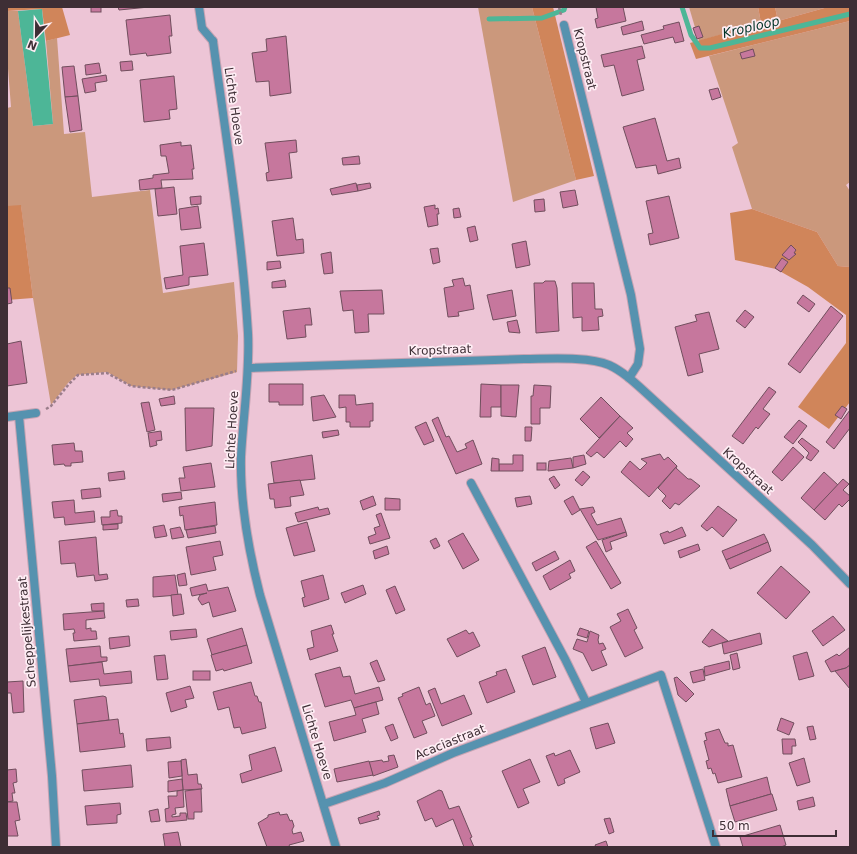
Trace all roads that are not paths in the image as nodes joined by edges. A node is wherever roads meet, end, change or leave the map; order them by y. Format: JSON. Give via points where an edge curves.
{"nodes":[{"id":1,"x":199,"y":7,"type":"edge"},
{"id":2,"x":564,"y":25,"type":"dead end"},
{"id":3,"x":248,"y":368,"type":"junction"},
{"id":4,"x":629,"y":378,"type":"junction"},
{"id":5,"x":36,"y":413,"type":"road end"},
{"id":6,"x":19,"y":416,"type":"junction"},
{"id":7,"x":7,"y":417,"type":"edge"},
{"id":8,"x":471,"y":482,"type":"dead end"},
{"id":9,"x":850,"y":584,"type":"edge"},
{"id":10,"x":586,"y":702,"type":"junction"},
{"id":11,"x":324,"y":804,"type":"junction"},
{"id":12,"x":56,"y":847,"type":"edge"},
{"id":13,"x":336,"y":847,"type":"edge"},
{"id":14,"x":716,"y":847,"type":"edge"}],
"edges":[{"from":1,"to":3,"type":"street","name":"Lichte Hoeve","via":[[202,28],[213,41],[245,295]]},
{"from":2,"to":4,"type":"street","name":"Kropstraat","via":[[631,295],[640,349],[638,364]]},
{"from":3,"to":4,"type":"street","name":"Kropstraat","via":[[568,359],[608,365]]},
{"from":3,"to":11,"type":"street","name":"Lichte Hoeve","via":[[241,459],[251,560]]},
{"from":4,"to":9,"type":"street","name":"Kropstraat","via":[[812,545]]},
{"from":5,"to":6,"type":"street"},
{"from":6,"to":7,"type":"street"},
{"from":6,"to":12,"type":"street","name":"Scheppelijkestraat","via":[[52,776]]},
{"from":8,"to":10,"type":"street"},
{"from":10,"to":11,"type":"street","name":"Acaciastraat","via":[[454,753],[385,783]]},
{"from":10,"to":14,"type":"street","name":"Acaciastraat","via":[[661,675]]},
{"from":11,"to":13,"type":"street","name":"Lichte Hoeve"}]}
